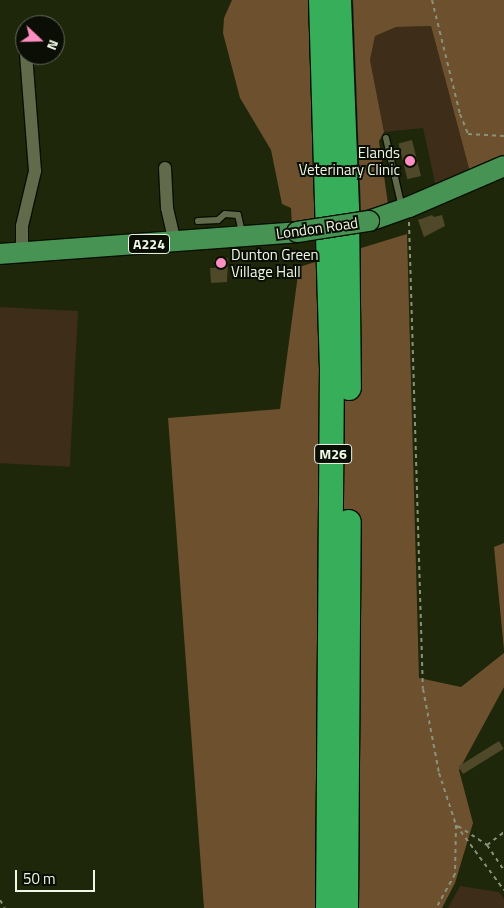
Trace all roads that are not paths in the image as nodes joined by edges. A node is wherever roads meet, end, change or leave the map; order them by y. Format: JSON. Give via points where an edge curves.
{"nodes":[{"id":1,"x":321,"y":0,"type":"edge"},
{"id":2,"x":339,"y":0,"type":"edge"},
{"id":3,"x":27,"y":65,"type":"edge"},
{"id":4,"x":386,"y":138,"type":"dead end"},
{"id":5,"x":504,"y":166,"type":"edge"},
{"id":6,"x":165,"y":168,"type":"dead end"},
{"id":7,"x":406,"y":209,"type":"junction"},
{"id":8,"x":198,"y":221,"type":"dead end"},
{"id":9,"x":242,"y":237,"type":"junction"},
{"id":10,"x":176,"y":243,"type":"junction"},
{"id":11,"x":22,"y":253,"type":"junction"},
{"id":12,"x":0,"y":254,"type":"edge"},
{"id":13,"x":328,"y":908,"type":"edge"},
{"id":14,"x":346,"y":908,"type":"edge"}],
"edges":[{"from":1,"to":13,"type":"highway","number":"M26","via":[[332,375]]},
{"from":2,"to":14,"type":"highway","number":"M26","via":[[348,307]]},
{"from":3,"to":11,"type":"street","via":[[35,171],[22,226]]},
{"from":4,"to":7,"type":"lane"},
{"from":5,"to":7,"type":"main road","name":"London Road","number":"A224"},
{"from":6,"to":10,"type":"street","via":[[167,208]]},
{"from":7,"to":9,"type":"main road","name":"London Road","number":"A224","bridge":true,"via":[[369,221]]},
{"from":8,"to":9,"type":"lane","via":[[218,220],[225,214],[238,215]]},
{"from":9,"to":10,"type":"main road","name":"London Road","number":"A224"},
{"from":10,"to":11,"type":"main road","name":"London Road","number":"A224"},
{"from":11,"to":12,"type":"main road","name":"London Road","number":"A224"}]}
